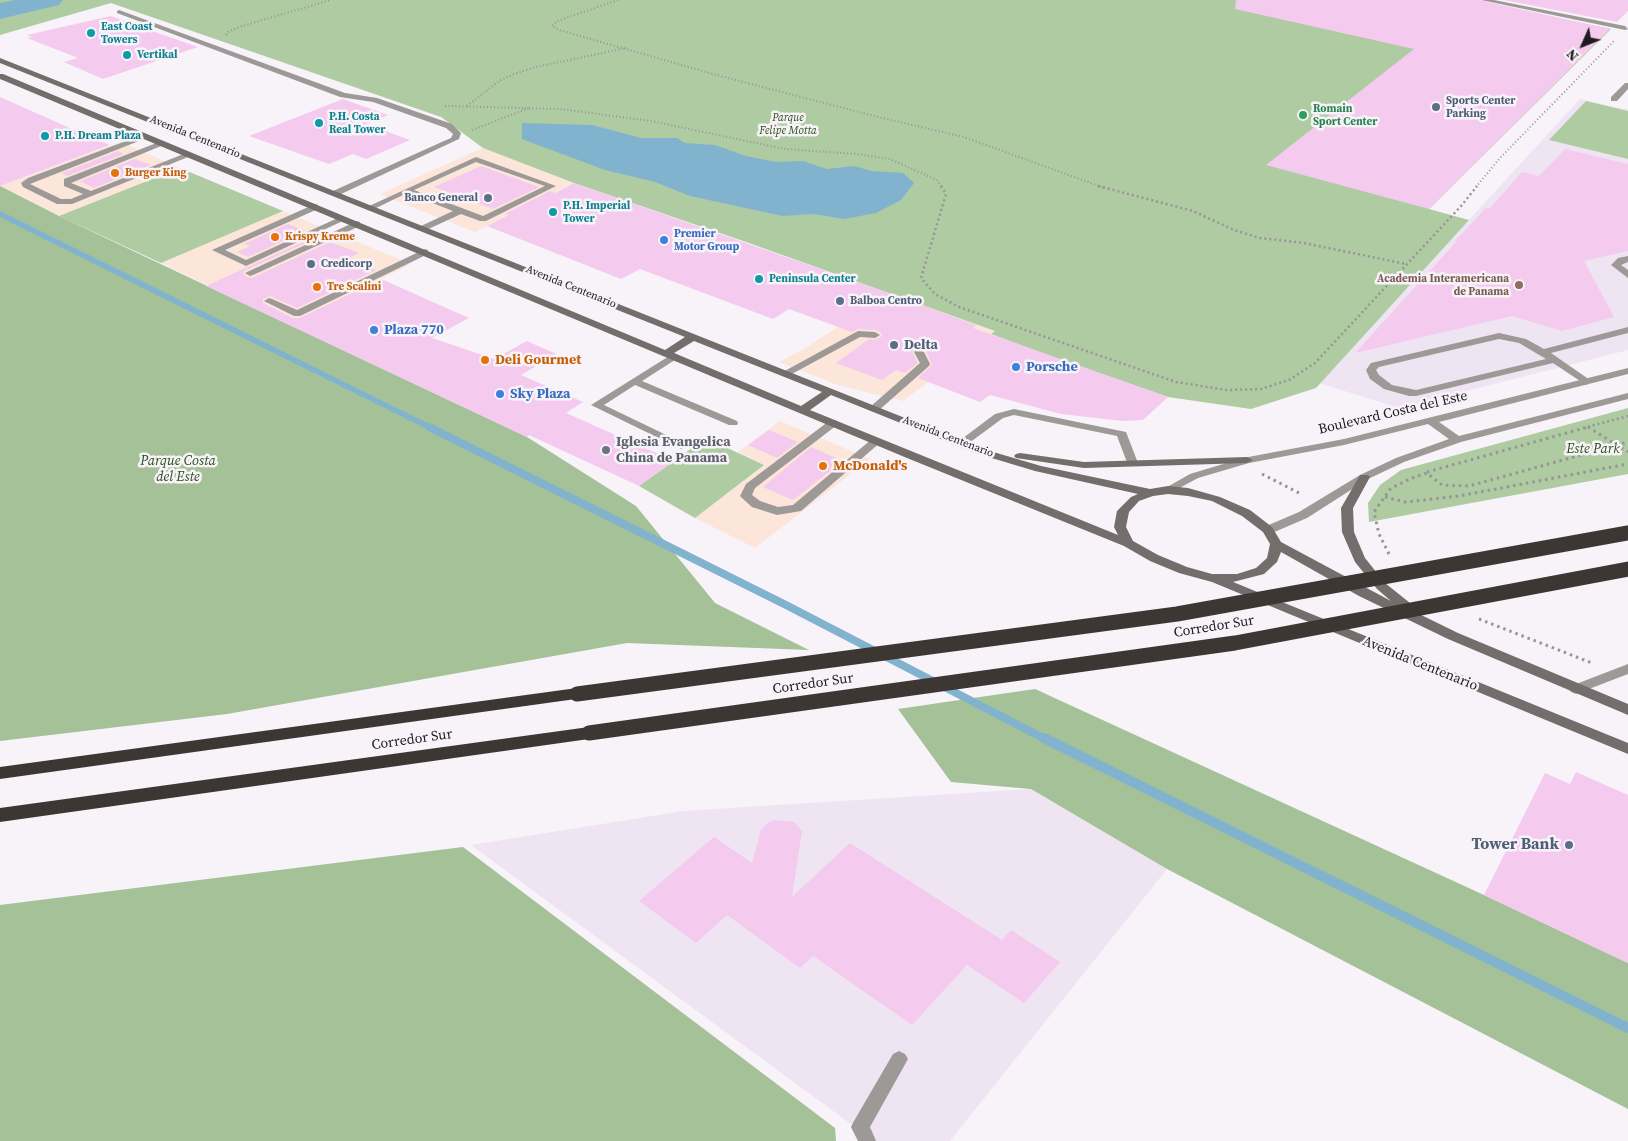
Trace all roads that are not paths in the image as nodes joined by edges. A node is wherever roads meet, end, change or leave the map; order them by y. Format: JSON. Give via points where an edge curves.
{"nodes":[{"id":1,"x":1484,"y":0,"type":"edge"},
{"id":2,"x":119,"y":12,"type":"dead end"},
{"id":3,"x":1626,"y":26,"type":"edge"},
{"id":4,"x":1617,"y":37,"type":"road end"},
{"id":5,"x":0,"y":60,"type":"edge"},
{"id":6,"x":0,"y":76,"type":"edge"},
{"id":7,"x":1628,"y":85,"type":"edge"},
{"id":8,"x":1628,"y":96,"type":"edge"},
{"id":9,"x":145,"y":137,"type":"junction"},
{"id":10,"x":162,"y":144,"type":"junction"},
{"id":11,"x":189,"y":155,"type":"junction"},
{"id":12,"x":407,"y":190,"type":"junction"},
{"id":13,"x":336,"y":193,"type":"junction"},
{"id":14,"x":92,"y":194,"type":"junction"},
{"id":15,"x":312,"y":206,"type":"junction"},
{"id":16,"x":371,"y":207,"type":"junction"},
{"id":17,"x":460,"y":211,"type":"junction"},
{"id":18,"x":344,"y":219,"type":"junction"},
{"id":19,"x":357,"y":224,"type":"junction"},
{"id":20,"x":424,"y":228,"type":"junction"},
{"id":21,"x":425,"y":252,"type":"junction"},
{"id":22,"x":1628,"y":259,"type":"edge"},
{"id":23,"x":250,"y":274,"type":"dead end"},
{"id":24,"x":1628,"y":275,"type":"edge"},
{"id":25,"x":269,"y":301,"type":"dead end"},
{"id":26,"x":1628,"y":330,"type":"edge"},
{"id":27,"x":875,"y":335,"type":"dead end"},
{"id":28,"x":694,"y":336,"type":"junction"},
{"id":29,"x":919,"y":352,"type":"dead end"},
{"id":30,"x":1543,"y":352,"type":"junction"},
{"id":31,"x":670,"y":354,"type":"junction"},
{"id":32,"x":1554,"y":360,"type":"junction"},
{"id":33,"x":1628,"y":371,"type":"edge"},
{"id":34,"x":786,"y":373,"type":"junction"},
{"id":35,"x":634,"y":381,"type":"junction"},
{"id":36,"x":1586,"y":382,"type":"junction"},
{"id":37,"x":830,"y":391,"type":"junction"},
{"id":38,"x":1628,"y":396,"type":"edge"},
{"id":39,"x":874,"y":409,"type":"junction"},
{"id":40,"x":802,"y":410,"type":"junction"},
{"id":41,"x":1431,"y":421,"type":"junction"},
{"id":42,"x":833,"y":423,"type":"junction"},
{"id":43,"x":733,"y":424,"type":"dead end"},
{"id":44,"x":1457,"y":440,"type":"junction"},
{"id":45,"x":876,"y":441,"type":"junction"},
{"id":46,"x":961,"y":444,"type":"junction"},
{"id":47,"x":682,"y":446,"type":"dead end"},
{"id":48,"x":980,"y":451,"type":"junction"},
{"id":49,"x":1246,"y":460,"type":"junction"},
{"id":50,"x":1132,"y":463,"type":"junction"},
{"id":51,"x":1364,"y":477,"type":"junction"},
{"id":52,"x":1168,"y":490,"type":"junction"},
{"id":53,"x":1150,"y":493,"type":"junction"},
{"id":54,"x":1268,"y":530,"type":"junction"},
{"id":55,"x":1628,"y":533,"type":"edge"},
{"id":56,"x":1128,"y":543,"type":"junction"},
{"id":57,"x":1276,"y":544,"type":"junction"},
{"id":58,"x":1628,"y":569,"type":"edge"},
{"id":59,"x":1212,"y":578,"type":"junction"},
{"id":60,"x":1452,"y":636,"type":"junction"},
{"id":61,"x":1628,"y":669,"type":"edge"},
{"id":62,"x":1576,"y":689,"type":"junction"},
{"id":63,"x":1628,"y":710,"type":"edge"},
{"id":64,"x":1628,"y":749,"type":"edge"},
{"id":65,"x":0,"y":772,"type":"edge"},
{"id":66,"x":0,"y":816,"type":"edge"},
{"id":67,"x":899,"y":1059,"type":"dead end"},
{"id":68,"x":867,"y":1141,"type":"edge"}],
"edges":[{"from":1,"to":3,"type":"street"},
{"from":2,"to":13,"type":"street","via":[[342,95],[374,100],[449,126],[457,133],[456,139]]},
{"from":3,"to":4,"type":"street"},
{"from":5,"to":13,"type":"main road","name":"Avenida Centenario"},
{"from":6,"to":9,"type":"main road","name":"Avenida Centenario"},
{"from":7,"to":8,"type":"street","via":[[1616,97]]},
{"from":9,"to":10,"type":"main road","name":"Avenida Centenario"},
{"from":9,"to":14,"type":"street","via":[[26,183],[26,186],[60,202]]},
{"from":10,"to":11,"type":"main road","name":"Avenida Centenario"},
{"from":10,"to":14,"type":"street","via":[[66,181]]},
{"from":11,"to":14,"type":"street"},
{"from":11,"to":15,"type":"main road","name":"Avenida Centenario"},
{"from":12,"to":16,"type":"street"},
{"from":12,"to":17,"type":"street"},
{"from":12,"to":17,"type":"street","via":[[476,159],[552,186],[483,219]]},
{"from":13,"to":15,"type":"main road"},
{"from":13,"to":16,"type":"main road","name":"Avenida Centenario"},
{"from":15,"to":18,"type":"main road","name":"Avenida Centenario"},
{"from":15,"to":18,"type":"street","via":[[217,250],[246,263]]},
{"from":16,"to":20,"type":"main road","name":"Avenida Centenario"},
{"from":17,"to":20,"type":"street"},
{"from":18,"to":19,"type":"main road","name":"Avenida Centenario"},
{"from":19,"to":21,"type":"main road","name":"Avenida Centenario"},
{"from":19,"to":23,"type":"street"},
{"from":20,"to":28,"type":"main road","name":"Avenida Centenario"},
{"from":21,"to":25,"type":"street","via":[[297,314]]},
{"from":21,"to":31,"type":"main road","name":"Avenida Centenario"},
{"from":22,"to":24,"type":"street","via":[[1621,260],[1616,266]]},
{"from":26,"to":30,"type":"street"},
{"from":27,"to":34,"type":"street","via":[[858,334]]},
{"from":28,"to":31,"type":"main road"},
{"from":28,"to":34,"type":"main road","name":"Avenida Centenario"},
{"from":29,"to":39,"type":"street","via":[[925,364]]},
{"from":30,"to":32,"type":"street"},
{"from":30,"to":32,"type":"street","via":[[1507,336],[1491,336],[1376,365],[1371,370],[1374,377],[1388,387],[1416,393]]},
{"from":31,"to":35,"type":"street"},
{"from":31,"to":40,"type":"main road","name":"Avenida Centenario"},
{"from":32,"to":36,"type":"street"},
{"from":33,"to":36,"type":"street","name":"Boulevard Costa del Este"},
{"from":34,"to":37,"type":"main road","name":"Avenida Centenario"},
{"from":35,"to":43,"type":"street"},
{"from":35,"to":47,"type":"street","via":[[596,405]]},
{"from":36,"to":41,"type":"street","name":"Boulevard Costa del Este"},
{"from":37,"to":39,"type":"main road","name":"Avenida Centenario"},
{"from":37,"to":40,"type":"main road"},
{"from":38,"to":44,"type":"street"},
{"from":39,"to":46,"type":"main road","name":"Avenida Centenario"},
{"from":40,"to":42,"type":"main road","name":"Avenida Centenario"},
{"from":41,"to":44,"type":"street"},
{"from":41,"to":49,"type":"street","name":"Boulevard Costa del Este","via":[[1344,442]]},
{"from":42,"to":45,"type":"main road","name":"Avenida Centenario"},
{"from":42,"to":45,"type":"street","via":[[750,486],[746,496],[756,504],[777,511],[797,508]]},
{"from":44,"to":51,"type":"street"},
{"from":45,"to":56,"type":"main road","name":"Avenida Centenario"},
{"from":46,"to":48,"type":"main road","name":"Avenida Centenario"},
{"from":46,"to":50,"type":"street","via":[[999,416],[1014,412],[1122,434]]},
{"from":48,"to":50,"type":"main road","via":[[1084,465]]},
{"from":48,"to":53,"type":"main road","name":"Avenida Centenario","via":[[1039,469]]},
{"from":49,"to":50,"type":"main road"},
{"from":49,"to":52,"type":"street","name":"Boulevard Costa del Este","via":[[1194,476]]},
{"from":51,"to":54,"type":"street","via":[[1302,515]]},
{"from":51,"to":60,"type":"main road","via":[[1348,508],[1348,532],[1359,559],[1381,586],[1406,607]]},
{"from":52,"to":53,"type":"main road"},
{"from":52,"to":54,"type":"main road","via":[[1216,499],[1246,513]]},
{"from":53,"to":56,"type":"main road","via":[[1135,499],[1123,511],[1120,527]]},
{"from":54,"to":57,"type":"main road"},
{"from":55,"to":65,"type":"highway","name":"Corredor Sur","bridge":true,"via":[[1177,614]]},
{"from":56,"to":59,"type":"main road","name":"Avenida Centenario","via":[[1154,558]]},
{"from":57,"to":59,"type":"main road","via":[[1273,558],[1260,571],[1238,578]]},
{"from":57,"to":60,"type":"main road","via":[[1364,593]]},
{"from":58,"to":66,"type":"highway","name":"Corredor Sur","bridge":true,"via":[[1235,643]]},
{"from":59,"to":64,"type":"main road","name":"Avenida Centenario"},
{"from":60,"to":62,"type":"main road"},
{"from":61,"to":62,"type":"street"},
{"from":62,"to":63,"type":"main road"},
{"from":67,"to":68,"type":"street","via":[[860,1127]]}]}
